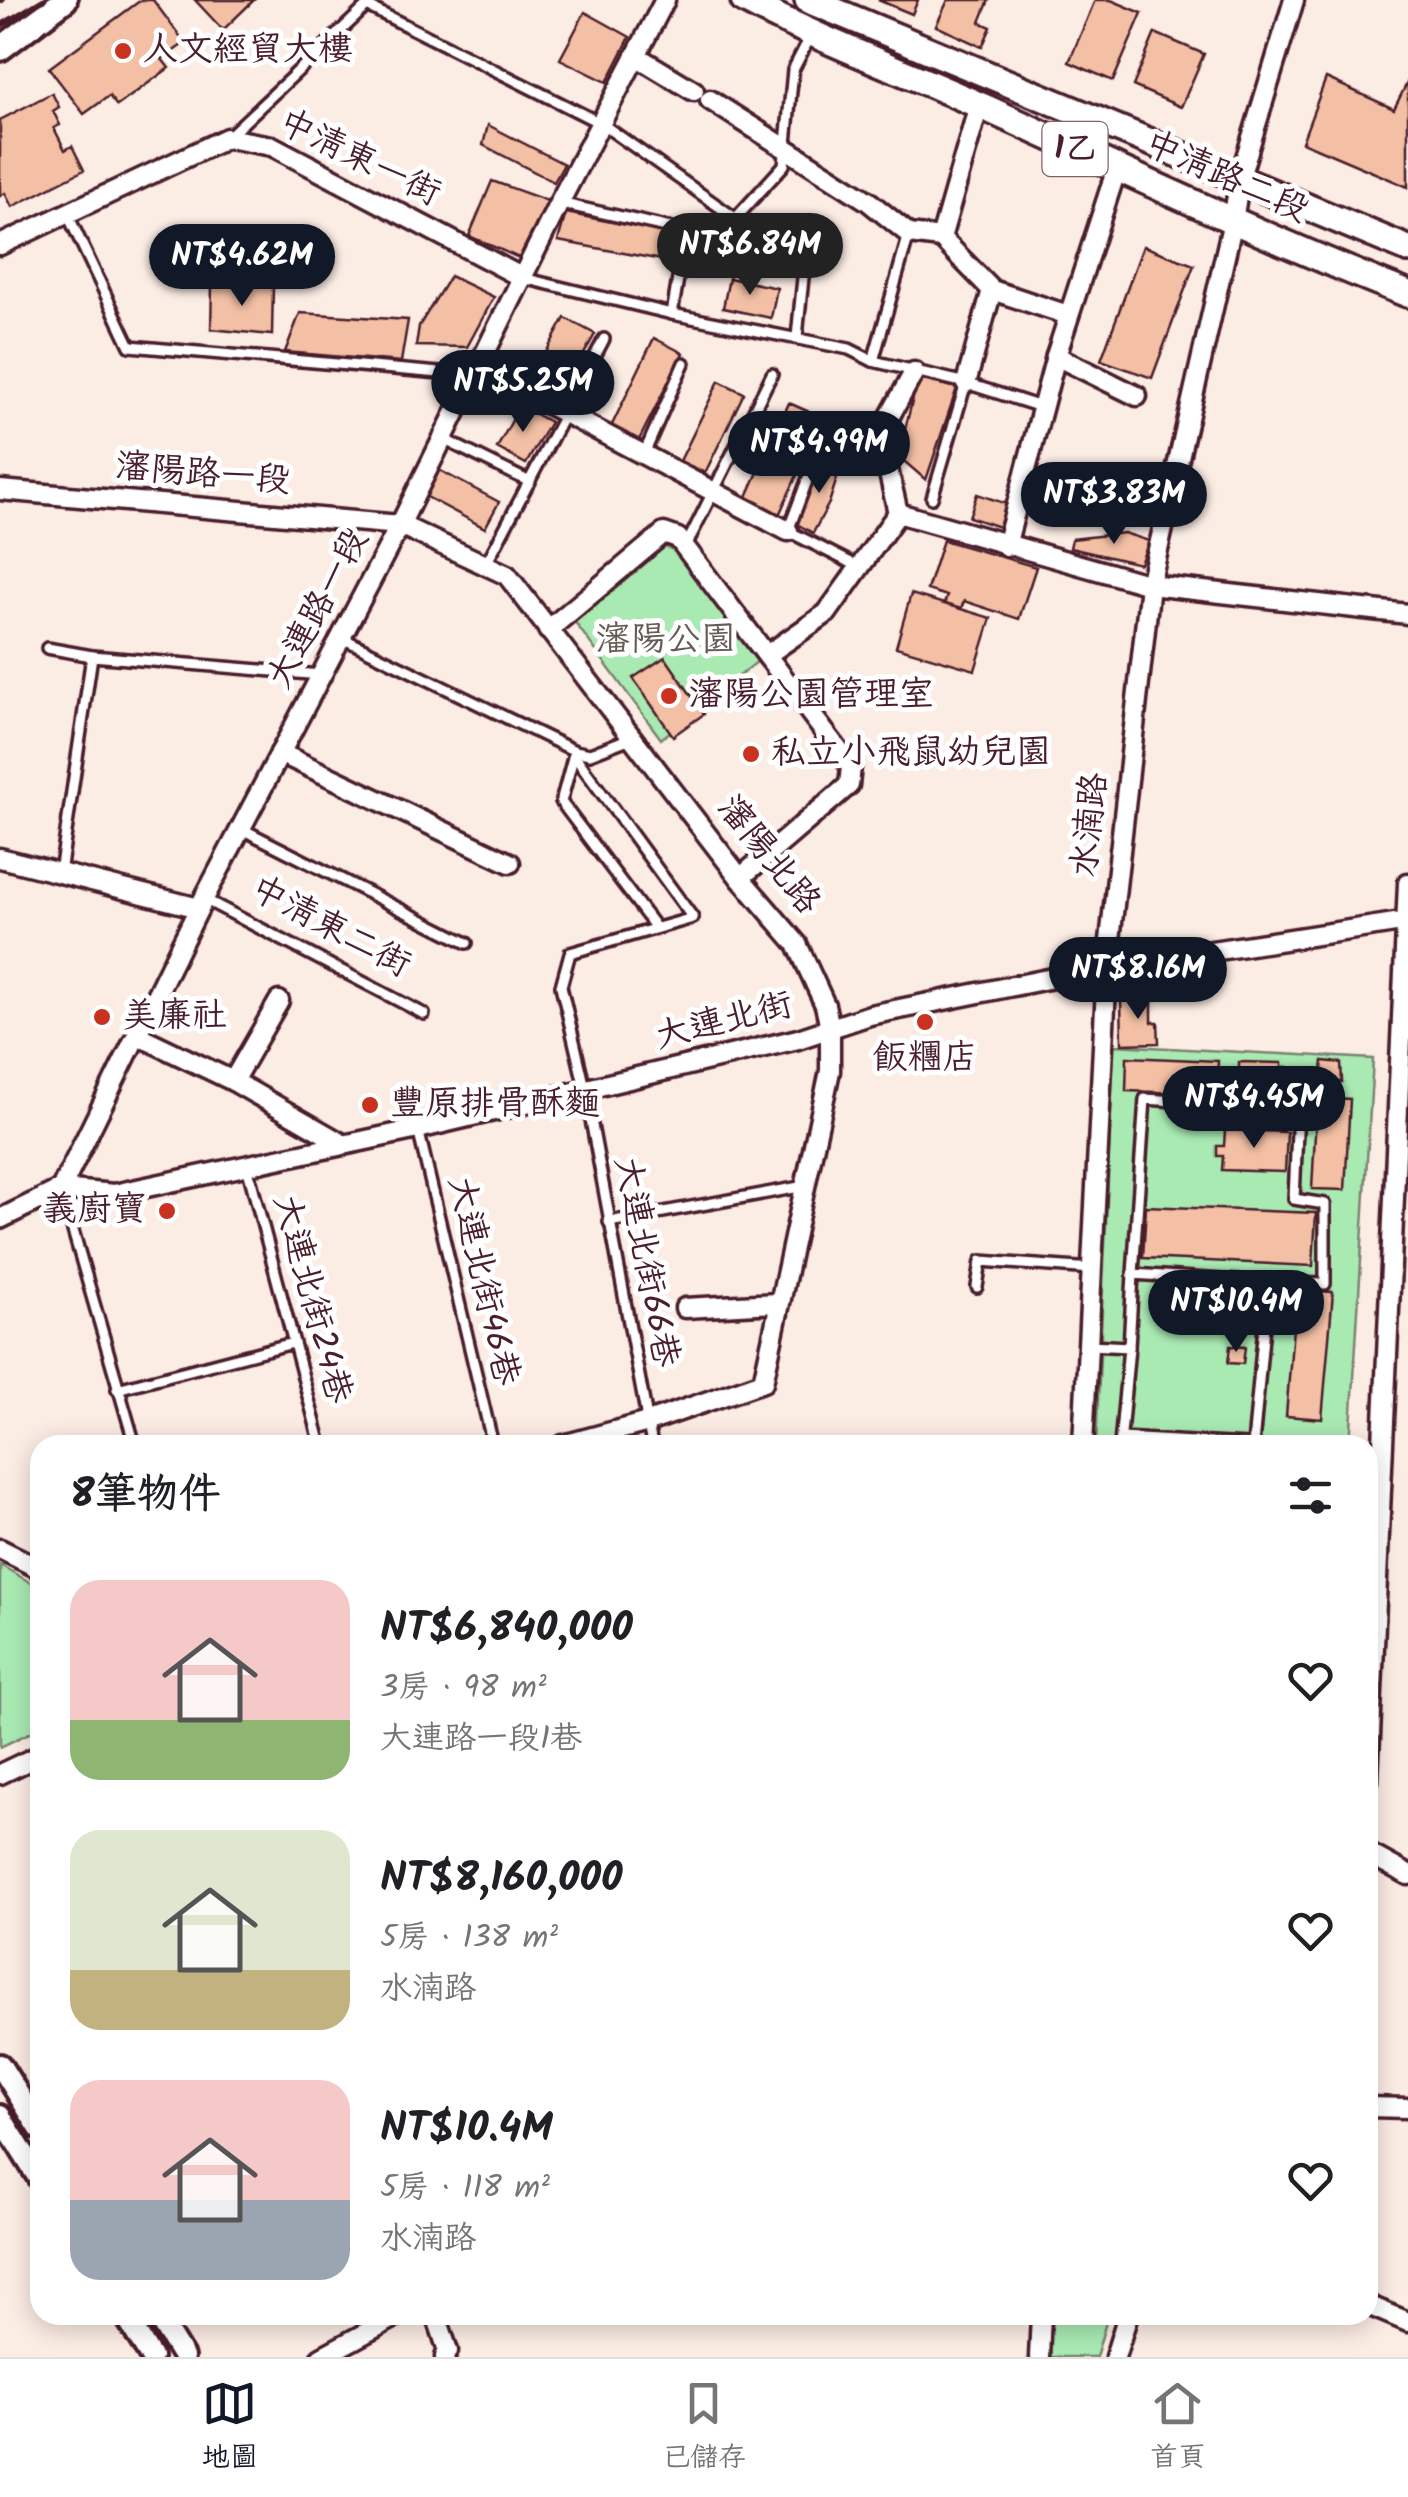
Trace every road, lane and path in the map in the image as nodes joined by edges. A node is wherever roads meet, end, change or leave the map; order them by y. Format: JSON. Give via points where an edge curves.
{"nodes":[{"id":1,"x":65,"y":0,"type":"edge"},
{"id":2,"x":666,"y":0,"type":"edge"},
{"id":3,"x":744,"y":0,"type":"edge"},
{"id":4,"x":808,"y":0,"type":"edge"},
{"id":5,"x":1294,"y":0,"type":"edge"},
{"id":6,"x":812,"y":35,"type":"junction"},
{"id":7,"x":0,"y":49,"type":"edge"},
{"id":8,"x":636,"y":56,"type":"junction"},
{"id":9,"x":978,"y":105,"type":"junction"},
{"id":10,"x":602,"y":124,"type":"junction"},
{"id":11,"x":228,"y":138,"type":"junction"},
{"id":12,"x":785,"y":148,"type":"junction"},
{"id":13,"x":1117,"y":168,"type":"junction"},
{"id":14,"x":1240,"y":178,"type":"junction"},
{"id":15,"x":559,"y":203,"type":"junction"},
{"id":16,"x":67,"y":212,"type":"junction"},
{"id":17,"x":734,"y":220,"type":"junction"},
{"id":18,"x":1234,"y":221,"type":"junction"},
{"id":19,"x":686,"y":232,"type":"junction"},
{"id":20,"x":909,"y":234,"type":"junction"},
{"id":21,"x":942,"y":238,"type":"junction"},
{"id":22,"x":0,"y":245,"type":"edge"},
{"id":23,"x":1408,"y":249,"type":"edge"},
{"id":24,"x":786,"y":254,"type":"junction"},
{"id":25,"x":524,"y":278,"type":"junction"},
{"id":26,"x":992,"y":290,"type":"junction"},
{"id":27,"x":1408,"y":294,"type":"edge"},
{"id":28,"x":672,"y":314,"type":"junction"},
{"id":29,"x":1068,"y":315,"type":"junction"},
{"id":30,"x":798,"y":337,"type":"junction"},
{"id":31,"x":604,"y":339,"type":"dead end"},
{"id":32,"x":1056,"y":356,"type":"junction"},
{"id":33,"x":873,"y":361,"type":"junction"},
{"id":34,"x":684,"y":363,"type":"dead end"},
{"id":35,"x":914,"y":372,"type":"junction"},
{"id":36,"x":772,"y":374,"type":"dead end"},
{"id":37,"x":474,"y":376,"type":"junction"},
{"id":38,"x":966,"y":383,"type":"junction"},
{"id":39,"x":1137,"y":396,"type":"dead end"},
{"id":40,"x":1041,"y":407,"type":"junction"},
{"id":41,"x":566,"y":415,"type":"junction"},
{"id":42,"x":827,"y":428,"type":"dead end"},
{"id":43,"x":442,"y":438,"type":"junction"},
{"id":44,"x":643,"y":456,"type":"junction"},
{"id":45,"x":530,"y":482,"type":"junction"},
{"id":46,"x":0,"y":490,"type":"edge"},
{"id":47,"x":713,"y":494,"type":"junction"},
{"id":48,"x":932,"y":498,"type":"dead end"},
{"id":49,"x":898,"y":513,"type":"junction"},
{"id":50,"x":400,"y":525,"type":"junction"},
{"id":51,"x":788,"y":531,"type":"junction"},
{"id":52,"x":1006,"y":546,"type":"junction"},
{"id":53,"x":686,"y":548,"type":"junction"},
{"id":54,"x":485,"y":566,"type":"junction"},
{"id":55,"x":857,"y":566,"type":"junction"},
{"id":56,"x":1150,"y":586,"type":"junction"},
{"id":57,"x":1408,"y":614,"type":"edge"},
{"id":58,"x":548,"y":630,"type":"junction"},
{"id":59,"x":340,"y":637,"type":"junction"},
{"id":60,"x":47,"y":648,"type":"dead end"},
{"id":61,"x":766,"y":655,"type":"junction"},
{"id":62,"x":92,"y":656,"type":"junction"},
{"id":63,"x":321,"y":675,"type":"junction"},
{"id":64,"x":633,"y":737,"type":"junction"},
{"id":65,"x":280,"y":752,"type":"junction"},
{"id":66,"x":575,"y":753,"type":"junction"},
{"id":67,"x":242,"y":829,"type":"junction"},
{"id":68,"x":0,"y":858,"type":"edge"},
{"id":69,"x":510,"y":863,"type":"dead end"},
{"id":70,"x":60,"y":874,"type":"junction"},
{"id":71,"x":740,"y":878,"type":"junction"},
{"id":72,"x":1408,"y":882,"type":"edge"},
{"id":73,"x":202,"y":904,"type":"junction"},
{"id":74,"x":1407,"y":921,"type":"edge"},
{"id":75,"x":656,"y":928,"type":"junction"},
{"id":76,"x":468,"y":943,"type":"dead end"},
{"id":77,"x":1107,"y":968,"type":"junction"},
{"id":78,"x":279,"y":1001,"type":"dead end"},
{"id":79,"x":424,"y":1014,"type":"dead end"},
{"id":80,"x":830,"y":1028,"type":"junction"},
{"id":81,"x":137,"y":1034,"type":"junction"},
{"id":82,"x":232,"y":1081,"type":"junction"},
{"id":83,"x":1402,"y":1084,"type":"edge"},
{"id":84,"x":586,"y":1088,"type":"junction"},
{"id":85,"x":418,"y":1128,"type":"junction"},
{"id":86,"x":341,"y":1143,"type":"junction"},
{"id":87,"x":247,"y":1166,"type":"junction"},
{"id":88,"x":805,"y":1186,"type":"junction"},
{"id":89,"x":61,"y":1189,"type":"junction"},
{"id":90,"x":0,"y":1219,"type":"edge"},
{"id":91,"x":609,"y":1222,"type":"junction"},
{"id":92,"x":1399,"y":1255,"type":"edge"},
{"id":93,"x":1093,"y":1269,"type":"junction"},
{"id":94,"x":1133,"y":1274,"type":"junction"},
{"id":95,"x":1268,"y":1282,"type":"junction"},
{"id":96,"x":977,"y":1287,"type":"dead end"},
{"id":97,"x":778,"y":1303,"type":"junction"},
{"id":98,"x":685,"y":1308,"type":"dead end"},
{"id":99,"x":293,"y":1342,"type":"junction"},
{"id":100,"x":1089,"y":1345,"type":"junction"},
{"id":101,"x":1129,"y":1347,"type":"junction"},
{"id":102,"x":117,"y":1390,"type":"junction"},
{"id":103,"x":648,"y":1422,"type":"junction"},
{"id":104,"x":133,"y":1435,"type":"edge"},
{"id":105,"x":319,"y":1435,"type":"edge"},
{"id":106,"x":491,"y":1435,"type":"edge"},
{"id":107,"x":600,"y":1435,"type":"edge"},
{"id":108,"x":650,"y":1435,"type":"edge"},
{"id":109,"x":1084,"y":1435,"type":"edge"},
{"id":110,"x":1121,"y":1435,"type":"edge"},
{"id":111,"x":1251,"y":1435,"type":"edge"},
{"id":112,"x":0,"y":1549,"type":"edge"},
{"id":113,"x":30,"y":1564,"type":"edge"},
{"id":114,"x":1378,"y":1612,"type":"edge"},
{"id":115,"x":30,"y":1760,"type":"edge"},
{"id":116,"x":0,"y":1774,"type":"edge"},
{"id":117,"x":1378,"y":1858,"type":"edge"},
{"id":118,"x":1408,"y":1874,"type":"edge"},
{"id":119,"x":0,"y":2065,"type":"edge"},
{"id":120,"x":1378,"y":2106,"type":"edge"},
{"id":121,"x":1408,"y":2108,"type":"edge"},
{"id":122,"x":30,"y":2112,"type":"edge"},
{"id":123,"x":0,"y":2116,"type":"edge"},
{"id":124,"x":8,"y":2144,"type":"edge"},
{"id":125,"x":30,"y":2169,"type":"edge"},
{"id":126,"x":1378,"y":2309,"type":"edge"},
{"id":127,"x":1408,"y":2322,"type":"edge"},
{"id":128,"x":130,"y":2325,"type":"edge"},
{"id":129,"x":163,"y":2325,"type":"edge"},
{"id":130,"x":380,"y":2325,"type":"edge"},
{"id":131,"x":439,"y":2325,"type":"edge"},
{"id":132,"x":1041,"y":2325,"type":"edge"},
{"id":133,"x":1125,"y":2325,"type":"edge"},
{"id":134,"x":151,"y":2357,"type":"edge"},
{"id":135,"x":183,"y":2357,"type":"edge"},
{"id":136,"x":321,"y":2357,"type":"edge"},
{"id":137,"x":445,"y":2357,"type":"edge"},
{"id":138,"x":1039,"y":2357,"type":"edge"},
{"id":139,"x":1115,"y":2357,"type":"edge"}],
"edges":[{"from":1,"to":7,"type":"main road"},
{"from":2,"to":8,"type":"street","name":"大連路一段"},
{"from":3,"to":6,"type":"main road","name":"中清路二段","number":"1乙"},
{"from":4,"to":14,"type":"main road","name":"中清路二段","number":"1乙"},
{"from":5,"to":14,"type":"street","name":"水湳路"},
{"from":6,"to":9,"type":"main road","name":"中清路二段","number":"1乙"},
{"from":6,"to":12,"type":"lane","via":[[793,70]]},
{"from":8,"to":10,"type":"street","name":"大連路一段"},
{"from":8,"to":12,"type":"street"},
{"from":9,"to":13,"type":"main road","name":"中清路二段","number":"1乙"},
{"from":9,"to":21,"type":"street"},
{"from":10,"to":11,"type":"lane","via":[[367,6]]},
{"from":10,"to":15,"type":"street","name":"大連路一段"},
{"from":10,"to":17,"type":"lane"},
{"from":11,"to":16,"type":"street","name":"中清東一街"},
{"from":11,"to":25,"type":"street","name":"中清東一街","via":[[272,146]]},
{"from":12,"to":17,"type":"lane","via":[[784,165]]},
{"from":12,"to":20,"type":"street"},
{"from":13,"to":18,"type":"main road","name":"中清路二段","number":"1乙"},
{"from":13,"to":29,"type":"street"},
{"from":14,"to":18,"type":"street","name":"水湳路"},
{"from":14,"to":23,"type":"main road","name":"中清路二段","number":"1乙"},
{"from":15,"to":19,"type":"lane"},
{"from":15,"to":25,"type":"street","name":"大連路一段"},
{"from":16,"to":22,"type":"street","name":"中清東一街"},
{"from":16,"to":37,"type":"lane","via":[[130,346]]},
{"from":17,"to":24,"type":"lane"},
{"from":18,"to":27,"type":"main road","name":"中清路二段","number":"1乙"},
{"from":18,"to":56,"type":"street","name":"水湳路"},
{"from":19,"to":24,"type":"lane"},
{"from":19,"to":28,"type":"lane"},
{"from":20,"to":21,"type":"street"},
{"from":20,"to":33,"type":"lane"},
{"from":21,"to":26,"type":"street"},
{"from":24,"to":30,"type":"lane","via":[[805,258]]},
{"from":25,"to":28,"type":"lane"},
{"from":25,"to":37,"type":"street","name":"大連路一段"},
{"from":26,"to":29,"type":"street"},
{"from":26,"to":38,"type":"street"},
{"from":28,"to":30,"type":"lane"},
{"from":29,"to":32,"type":"street"},
{"from":30,"to":33,"type":"lane"},
{"from":31,"to":41,"type":"lane"},
{"from":32,"to":39,"type":"street"},
{"from":32,"to":40,"type":"street"},
{"from":33,"to":35,"type":"lane"},
{"from":34,"to":44,"type":"lane"},
{"from":35,"to":38,"type":"lane"},
{"from":35,"to":49,"type":"street","via":[[880,434]]},
{"from":36,"to":47,"type":"lane"},
{"from":37,"to":41,"type":"street","via":[[506,382]]},
{"from":37,"to":43,"type":"street","name":"大連路一段"},
{"from":38,"to":40,"type":"lane"},
{"from":38,"to":48,"type":"lane"},
{"from":40,"to":52,"type":"street"},
{"from":41,"to":44,"type":"street"},
{"from":41,"to":45,"type":"lane"},
{"from":42,"to":51,"type":"lane"},
{"from":43,"to":45,"type":"lane"},
{"from":43,"to":50,"type":"street","name":"大連路一段"},
{"from":44,"to":47,"type":"street"},
{"from":45,"to":54,"type":"lane"},
{"from":46,"to":50,"type":"street","name":"瀋陽路一段"},
{"from":47,"to":51,"type":"street"},
{"from":47,"to":53,"type":"lane"},
{"from":49,"to":52,"type":"street"},
{"from":49,"to":55,"type":"street"},
{"from":50,"to":54,"type":"street","name":"瀋陽北路"},
{"from":50,"to":59,"type":"street","name":"大連路一段"},
{"from":51,"to":55,"type":"lane"},
{"from":52,"to":56,"type":"street"},
{"from":53,"to":58,"type":"street","via":[[664,533]]},
{"from":53,"to":61,"type":"street"},
{"from":54,"to":58,"type":"street","name":"瀋陽北路","via":[[507,576]]},
{"from":55,"to":61,"type":"street","via":[[827,613]]},
{"from":56,"to":57,"type":"street"},
{"from":56,"to":77,"type":"street","name":"水湳路"},
{"from":58,"to":64,"type":"street","name":"瀋陽北路"},
{"from":59,"to":63,"type":"street","name":"大連路一段"},
{"from":59,"to":66,"type":"lane"},
{"from":60,"to":62,"type":"lane"},
{"from":61,"to":71,"type":"street","via":[[851,766],[849,784]]},
{"from":62,"to":63,"type":"lane"},
{"from":62,"to":70,"type":"lane"},
{"from":63,"to":65,"type":"street","name":"大連路一段"},
{"from":64,"to":66,"type":"lane"},
{"from":64,"to":71,"type":"street","name":"瀋陽北路"},
{"from":65,"to":67,"type":"street","name":"大連路一段"},
{"from":65,"to":69,"type":"street"},
{"from":66,"to":75,"type":"lane","via":[[561,802]]},
{"from":66,"to":75,"type":"lane","via":[[693,918]]},
{"from":67,"to":73,"type":"street","name":"大連路一段"},
{"from":67,"to":76,"type":"lane"},
{"from":68,"to":70,"type":"street","name":"中清東二街"},
{"from":70,"to":73,"type":"street","name":"中清東二街"},
{"from":71,"to":80,"type":"street","name":"瀋陽北路","via":[[797,944]]},
{"from":72,"to":74,"type":"street"},
{"from":73,"to":79,"type":"lane","name":"中清東二街"},
{"from":73,"to":81,"type":"street","name":"大連路一段"},
{"from":74,"to":77,"type":"street","name":"大連北街"},
{"from":74,"to":83,"type":"street"},
{"from":75,"to":84,"type":"lane","name":"大連北街66巷","via":[[570,953],[562,986]]},
{"from":77,"to":80,"type":"street","name":"大連北街"},
{"from":77,"to":93,"type":"street","name":"水湳路"},
{"from":78,"to":82,"type":"street"},
{"from":80,"to":84,"type":"street","name":"大連北街"},
{"from":80,"to":88,"type":"street","name":"瀋陽北路","via":[[830,1071]]},
{"from":81,"to":82,"type":"street"},
{"from":81,"to":89,"type":"street","name":"大連路一段"},
{"from":82,"to":86,"type":"street"},
{"from":83,"to":92,"type":"street"},
{"from":84,"to":85,"type":"street","name":"大連北街"},
{"from":84,"to":91,"type":"lane","name":"大連北街66巷"},
{"from":85,"to":86,"type":"street","name":"大連北街"},
{"from":85,"to":106,"type":"lane","name":"大連北街46巷"},
{"from":86,"to":87,"type":"street","name":"大連北街"},
{"from":87,"to":89,"type":"street","name":"大連北街","via":[[114,1194]]},
{"from":87,"to":99,"type":"lane","name":"大連北街24巷"},
{"from":88,"to":91,"type":"lane"},
{"from":88,"to":97,"type":"street","name":"瀋陽北路"},
{"from":89,"to":90,"type":"street"},
{"from":89,"to":102,"type":"lane"},
{"from":91,"to":103,"type":"lane","name":"大連北街66巷"},
{"from":92,"to":114,"type":"street"},
{"from":93,"to":96,"type":"lane","via":[[980,1262]]},
{"from":93,"to":100,"type":"street","name":"水湳路"},
{"from":94,"to":95,"type":"lane"},
{"from":94,"to":95,"type":"lane","via":[[1145,1100],[1298,1109],[1294,1199],[1325,1204],[1324,1284]]},
{"from":94,"to":101,"type":"lane"},
{"from":95,"to":111,"type":"lane"},
{"from":97,"to":98,"type":"street"},
{"from":97,"to":103,"type":"street","name":"瀋陽北路","via":[[762,1382]]},
{"from":99,"to":102,"type":"lane"},
{"from":99,"to":105,"type":"lane","name":"大連北街24巷"},
{"from":100,"to":101,"type":"lane"},
{"from":100,"to":109,"type":"street","name":"水湳路"},
{"from":101,"to":110,"type":"lane"},
{"from":102,"to":104,"type":"lane"},
{"from":103,"to":107,"type":"street"},
{"from":103,"to":108,"type":"lane","name":"大連北街66巷"},
{"from":112,"to":113,"type":"street"},
{"from":115,"to":116,"type":"street"},
{"from":117,"to":118,"type":"street"},
{"from":119,"to":122,"type":"street"},
{"from":120,"to":121,"type":"street"},
{"from":123,"to":124,"type":"street"},
{"from":124,"to":125,"type":"street"},
{"from":126,"to":127,"type":"street"},
{"from":128,"to":134,"type":"street"},
{"from":129,"to":135,"type":"street"},
{"from":130,"to":136,"type":"street"},
{"from":131,"to":137,"type":"street"},
{"from":132,"to":138,"type":"street"},
{"from":133,"to":139,"type":"street"}]}
